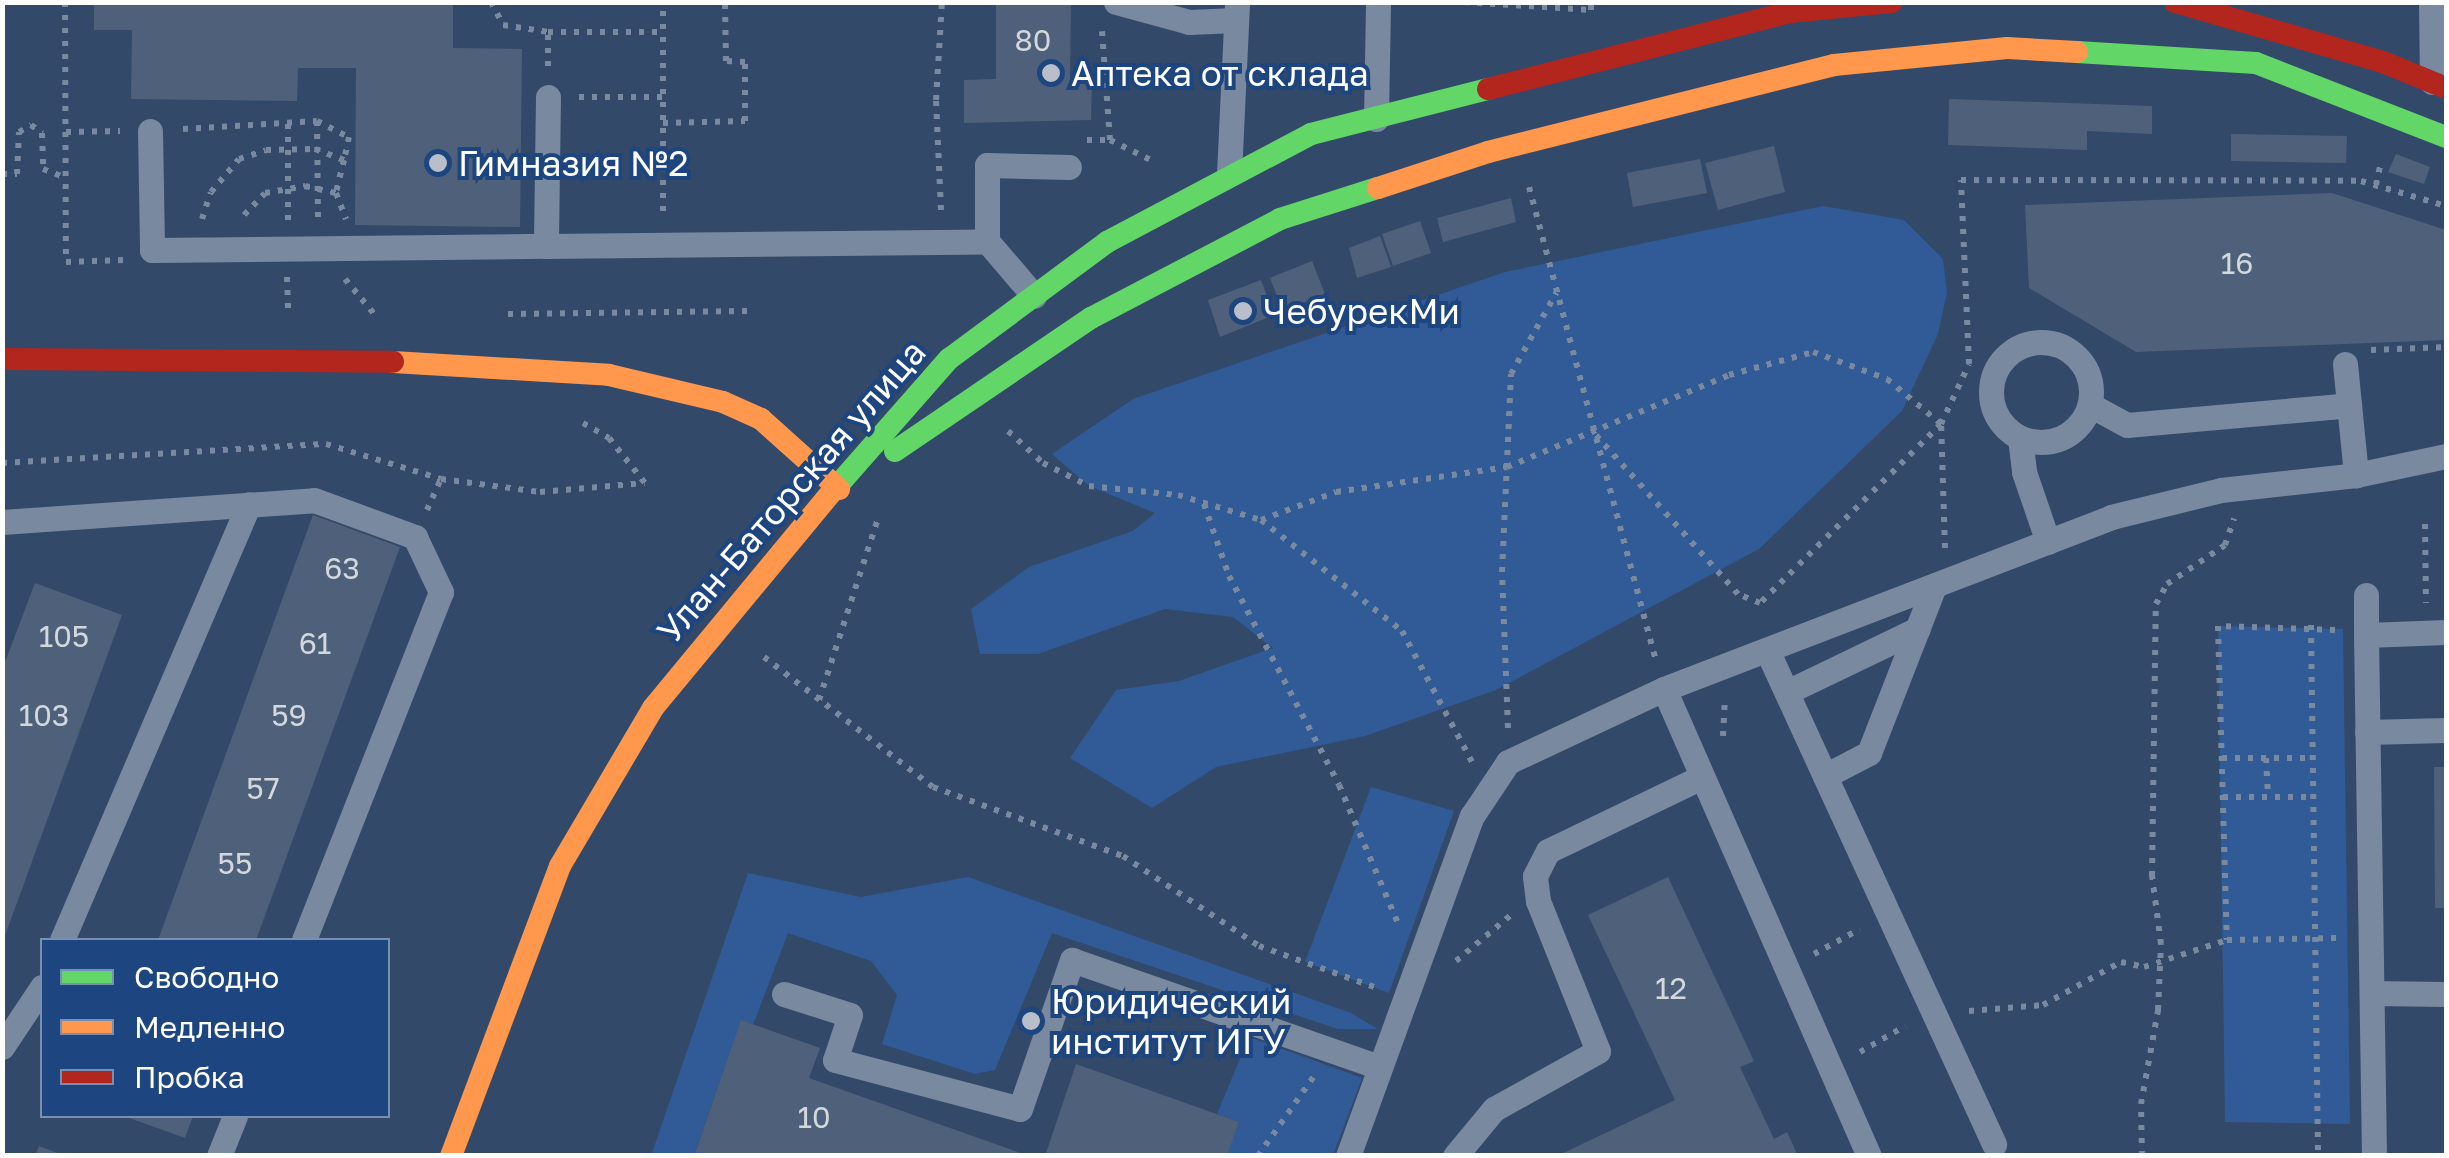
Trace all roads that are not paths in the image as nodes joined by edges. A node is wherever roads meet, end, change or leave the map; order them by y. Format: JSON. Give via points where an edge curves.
{"nodes":[{"id":1,"x":1116,"y":2,"type":"edge"},
{"id":2,"x":1378,"y":2,"type":"edge"},
{"id":3,"x":1892,"y":2,"type":"edge"},
{"id":4,"x":2175,"y":2,"type":"edge"},
{"id":5,"x":2431,"y":2,"type":"edge"},
{"id":6,"x":1236,"y":11,"type":"edge"},
{"id":7,"x":2439,"y":32,"type":"edge"},
{"id":8,"x":548,"y":85,"type":"road end"},
{"id":9,"x":2439,"y":85,"type":"edge"},
{"id":10,"x":1376,"y":119,"type":"junction"},
{"id":11,"x":150,"y":131,"type":"road end"},
{"id":12,"x":2446,"y":137,"type":"edge"},
{"id":13,"x":1069,"y":166,"type":"dead end"},
{"id":14,"x":1229,"y":174,"type":"junction"},
{"id":15,"x":986,"y":241,"type":"junction"},
{"id":16,"x":546,"y":246,"type":"junction"},
{"id":17,"x":1034,"y":296,"type":"junction"},
{"id":18,"x":2,"y":359,"type":"edge"},
{"id":19,"x":2345,"y":364,"type":"road end"},
{"id":20,"x":2090,"y":405,"type":"junction"},
{"id":21,"x":2349,"y":405,"type":"junction"},
{"id":22,"x":2020,"y":438,"type":"junction"},
{"id":23,"x":2446,"y":456,"type":"edge"},
{"id":24,"x":2356,"y":475,"type":"junction"},
{"id":25,"x":839,"y":489,"type":"junction"},
{"id":26,"x":249,"y":504,"type":"junction"},
{"id":27,"x":4,"y":525,"type":"edge"},
{"id":28,"x":2048,"y":542,"type":"junction"},
{"id":29,"x":1934,"y":586,"type":"junction"},
{"id":30,"x":2366,"y":595,"type":"dead end"},
{"id":31,"x":1918,"y":629,"type":"junction"},
{"id":32,"x":2446,"y":632,"type":"edge"},
{"id":33,"x":2366,"y":635,"type":"junction"},
{"id":34,"x":1767,"y":650,"type":"junction"},
{"id":35,"x":1664,"y":690,"type":"junction"},
{"id":36,"x":1787,"y":692,"type":"junction"},
{"id":37,"x":2446,"y":730,"type":"edge"},
{"id":38,"x":2368,"y":732,"type":"junction"},
{"id":39,"x":1825,"y":776,"type":"junction"},
{"id":40,"x":1702,"y":777,"type":"junction"},
{"id":41,"x":63,"y":938,"type":"edge"},
{"id":42,"x":305,"y":938,"type":"edge"},
{"id":43,"x":40,"y":990,"type":"edge"},
{"id":44,"x":2372,"y":992,"type":"junction"},
{"id":45,"x":784,"y":994,"type":"dead end"},
{"id":46,"x":2446,"y":994,"type":"edge"},
{"id":47,"x":2,"y":1047,"type":"edge"},
{"id":48,"x":1380,"y":1067,"type":"junction"},
{"id":49,"x":234,"y":1118,"type":"edge"},
{"id":50,"x":1994,"y":1144,"type":"dead end"},
{"id":51,"x":219,"y":1156,"type":"edge"},
{"id":52,"x":451,"y":1156,"type":"edge"},
{"id":53,"x":1348,"y":1156,"type":"edge"},
{"id":54,"x":1456,"y":1156,"type":"edge"},
{"id":55,"x":1869,"y":1156,"type":"edge"},
{"id":56,"x":2374,"y":1156,"type":"edge"}],
"edges":[{"from":1,"to":6,"type":"lane","via":[[1189,22]]},
{"from":2,"to":10,"type":"lane"},
{"from":3,"to":10,"type":"street","name":"Улан-Баторская улица","via":[[1790,12]]},
{"from":4,"to":9,"type":"street"},
{"from":5,"to":7,"type":"lane"},
{"from":6,"to":14,"type":"lane"},
{"from":7,"to":9,"type":"lane"},
{"from":8,"to":16,"type":"lane"},
{"from":10,"to":14,"type":"street","name":"Улан-Баторская улица","via":[[1311,134]]},
{"from":11,"to":16,"type":"lane","via":[[152,250]]},
{"from":12,"to":25,"type":"street","via":[[2256,63],[2008,48],[1834,64],[1488,152],[1280,219],[1091,318]]},
{"from":13,"to":15,"type":"lane","via":[[987,165]]},
{"from":14,"to":17,"type":"street","name":"Улан-Баторская улица","via":[[1107,242]]},
{"from":15,"to":16,"type":"lane"},
{"from":15,"to":17,"type":"lane"},
{"from":17,"to":25,"type":"street","name":"Улан-Баторская улица","via":[[948,359]]},
{"from":18,"to":25,"type":"street","via":[[463,362],[609,375],[723,402],[761,419]]},
{"from":19,"to":21,"type":"lane"},
{"from":20,"to":21,"type":"lane","via":[[2128,425]]},
{"from":20,"to":22,"type":"lane","via":[[2070,433],[2054,440]]},
{"from":20,"to":22,"type":"lane","via":[[2088,371],[2077,357],[2050,342],[2019,347],[1997,368],[1992,399],[1996,414]]},
{"from":21,"to":24,"type":"lane"},
{"from":22,"to":28,"type":"lane"},
{"from":23,"to":24,"type":"lane"},
{"from":24,"to":28,"type":"lane","via":[[2234,488],[2111,517]]},
{"from":25,"to":52,"type":"street","name":"Улан-Баторская улица","via":[[755,580],[653,708],[560,866]]},
{"from":26,"to":27,"type":"lane"},
{"from":26,"to":41,"type":"lane"},
{"from":26,"to":42,"type":"lane","via":[[314,500],[415,536],[441,592]]},
{"from":28,"to":29,"type":"lane"},
{"from":29,"to":31,"type":"lane"},
{"from":29,"to":34,"type":"lane"},
{"from":30,"to":33,"type":"lane"},
{"from":31,"to":36,"type":"lane"},
{"from":31,"to":39,"type":"lane","via":[[1870,753]]},
{"from":32,"to":33,"type":"lane"},
{"from":33,"to":38,"type":"lane"},
{"from":34,"to":35,"type":"lane"},
{"from":34,"to":36,"type":"lane"},
{"from":35,"to":40,"type":"lane"},
{"from":35,"to":48,"type":"lane","via":[[1508,762],[1472,816]]},
{"from":36,"to":39,"type":"lane"},
{"from":37,"to":38,"type":"lane"},
{"from":38,"to":44,"type":"lane"},
{"from":39,"to":50,"type":"lane"},
{"from":40,"to":54,"type":"lane","via":[[1548,851],[1535,876],[1536,894],[1598,1050],[1494,1109]]},
{"from":40,"to":55,"type":"lane"},
{"from":43,"to":47,"type":"lane"},
{"from":44,"to":46,"type":"lane"},
{"from":44,"to":56,"type":"lane"},
{"from":45,"to":48,"type":"lane","via":[[850,1015],[836,1060],[1020,1109],[1072,960]]},
{"from":48,"to":53,"type":"lane"},
{"from":49,"to":51,"type":"lane"}]}
